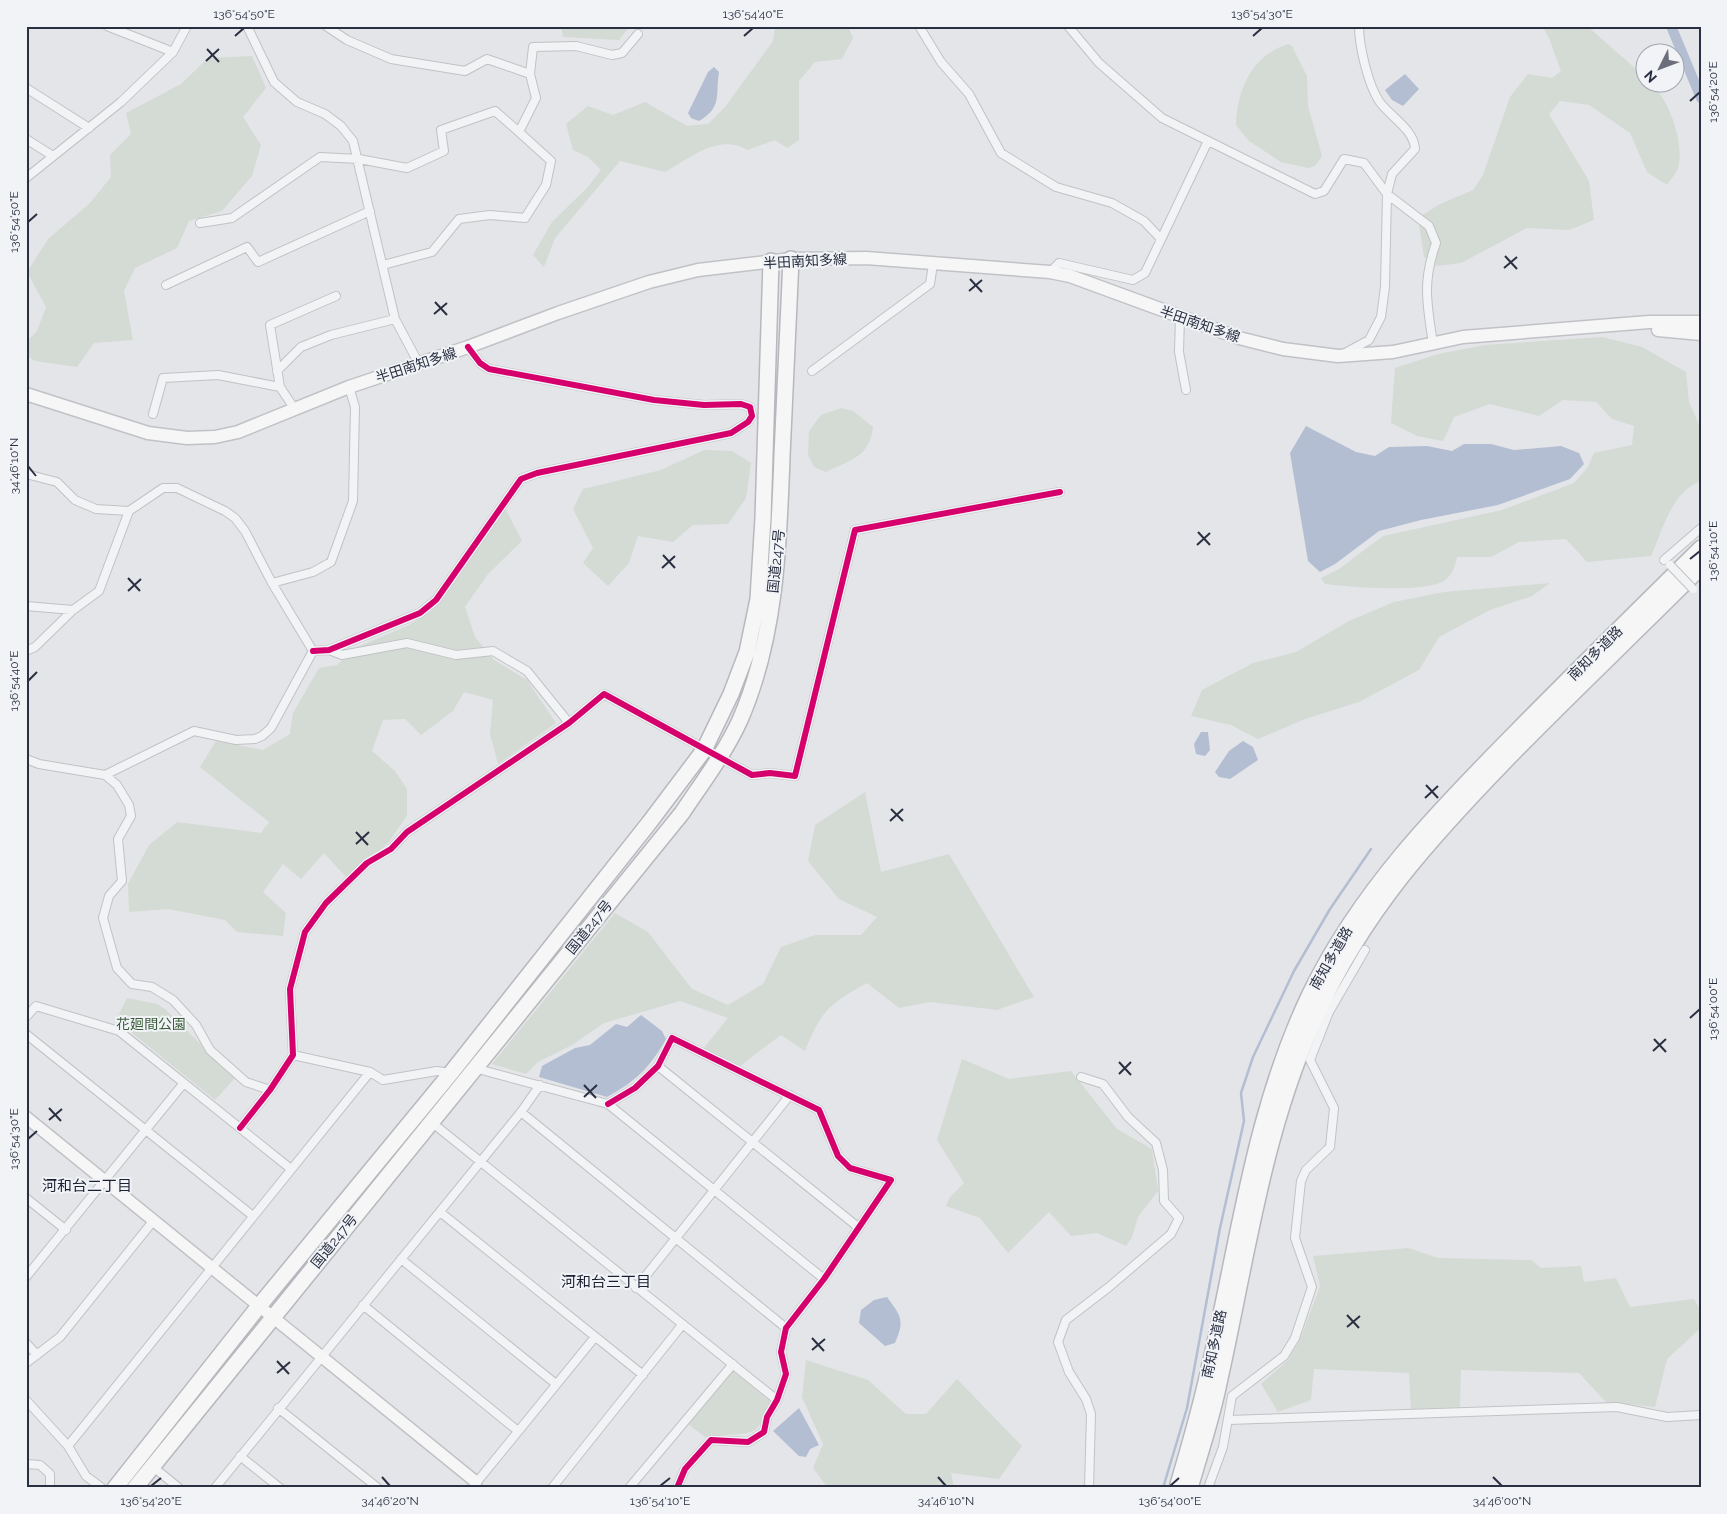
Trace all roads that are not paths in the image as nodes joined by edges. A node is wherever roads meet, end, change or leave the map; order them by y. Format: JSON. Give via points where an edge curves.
{"nodes":[{"id":1,"x":107,"y":26,"type":"edge"},
{"id":2,"x":187,"y":26,"type":"edge"},
{"id":3,"x":247,"y":26,"type":"edge"},
{"id":4,"x":326,"y":26,"type":"edge"},
{"id":5,"x":919,"y":26,"type":"edge"},
{"id":6,"x":1068,"y":26,"type":"edge"},
{"id":7,"x":1359,"y":26,"type":"edge"},
{"id":8,"x":638,"y":34,"type":"dead end"},
{"id":9,"x":173,"y":52,"type":"junction"},
{"id":10,"x":530,"y":74,"type":"junction"},
{"id":11,"x":26,"y":88,"type":"edge"},
{"id":12,"x":89,"y":128,"type":"junction"},
{"id":13,"x":518,"y":132,"type":"junction"},
{"id":14,"x":26,"y":139,"type":"edge"},
{"id":15,"x":1208,"y":141,"type":"junction"},
{"id":16,"x":53,"y":156,"type":"junction"},
{"id":17,"x":359,"y":159,"type":"junction"},
{"id":18,"x":26,"y":178,"type":"edge"},
{"id":19,"x":1387,"y":194,"type":"junction"},
{"id":20,"x":370,"y":212,"type":"junction"},
{"id":21,"x":200,"y":223,"type":"dead end"},
{"id":22,"x":1161,"y":239,"type":"junction"},
{"id":23,"x":791,"y":259,"type":"junction"},
{"id":24,"x":771,"y":261,"type":"junction"},
{"id":25,"x":933,"y":264,"type":"junction"},
{"id":26,"x":383,"y":265,"type":"junction"},
{"id":27,"x":1050,"y":272,"type":"junction"},
{"id":28,"x":166,"y":285,"type":"dead end"},
{"id":29,"x":336,"y":296,"type":"dead end"},
{"id":30,"x":1180,"y":317,"type":"junction"},
{"id":31,"x":395,"y":319,"type":"junction"},
{"id":32,"x":1701,"y":322,"type":"edge"},
{"id":33,"x":1603,"y":327,"type":"junction"},
{"id":34,"x":1701,"y":334,"type":"edge"},
{"id":35,"x":1433,"y":344,"type":"junction"},
{"id":36,"x":468,"y":347,"type":"junction"},
{"id":37,"x":1338,"y":356,"type":"junction"},
{"id":38,"x":419,"y":364,"type":"junction"},
{"id":39,"x":277,"y":371,"type":"junction"},
{"id":40,"x":812,"y":371,"type":"dead end"},
{"id":41,"x":280,"y":387,"type":"junction"},
{"id":42,"x":349,"y":387,"type":"junction"},
{"id":43,"x":1186,"y":390,"type":"dead end"},
{"id":44,"x":26,"y":394,"type":"edge"},
{"id":45,"x":294,"y":408,"type":"junction"},
{"id":46,"x":153,"y":414,"type":"dead end"},
{"id":47,"x":26,"y":474,"type":"edge"},
{"id":48,"x":1060,"y":492,"type":"dead end"},
{"id":49,"x":130,"y":511,"type":"junction"},
{"id":50,"x":1701,"y":528,"type":"edge"},
{"id":51,"x":1701,"y":548,"type":"edge"},
{"id":52,"x":1701,"y":567,"type":"edge"},
{"id":53,"x":272,"y":583,"type":"junction"},
{"id":54,"x":1693,"y":589,"type":"dead end"},
{"id":55,"x":26,"y":606,"type":"edge"},
{"id":56,"x":73,"y":610,"type":"junction"},
{"id":57,"x":329,"y":650,"type":"junction"},
{"id":58,"x":26,"y":651,"type":"edge"},
{"id":59,"x":313,"y":651,"type":"junction"},
{"id":60,"x":569,"y":723,"type":"junction"},
{"id":61,"x":704,"y":750,"type":"junction"},
{"id":62,"x":719,"y":758,"type":"junction"},
{"id":63,"x":26,"y":759,"type":"edge"},
{"id":64,"x":105,"y":775,"type":"junction"},
{"id":65,"x":1365,"y":950,"type":"dead end"},
{"id":66,"x":26,"y":1017,"type":"edge"},
{"id":67,"x":26,"y":1034,"type":"edge"},
{"id":68,"x":293,"y":1055,"type":"junction"},
{"id":69,"x":658,"y":1066,"type":"junction"},
{"id":70,"x":474,"y":1068,"type":"junction"},
{"id":71,"x":370,"y":1072,"type":"junction"},
{"id":72,"x":451,"y":1073,"type":"junction"},
{"id":73,"x":1081,"y":1077,"type":"dead end"},
{"id":74,"x":184,"y":1084,"type":"junction"},
{"id":75,"x":540,"y":1085,"type":"junction"},
{"id":76,"x":270,"y":1090,"type":"junction"},
{"id":77,"x":790,"y":1095,"type":"junction"},
{"id":78,"x":608,"y":1104,"type":"junction"},
{"id":79,"x":521,"y":1112,"type":"junction"},
{"id":80,"x":26,"y":1117,"type":"edge"},
{"id":81,"x":430,"y":1121,"type":"junction"},
{"id":82,"x":240,"y":1128,"type":"junction"},
{"id":83,"x":146,"y":1130,"type":"junction"},
{"id":84,"x":753,"y":1142,"type":"junction"},
{"id":85,"x":480,"y":1161,"type":"junction"},
{"id":86,"x":291,"y":1169,"type":"junction"},
{"id":87,"x":106,"y":1182,"type":"junction"},
{"id":88,"x":715,"y":1190,"type":"junction"},
{"id":89,"x":26,"y":1198,"type":"edge"},
{"id":90,"x":440,"y":1212,"type":"junction"},
{"id":91,"x":253,"y":1216,"type":"junction"},
{"id":92,"x":154,"y":1220,"type":"junction"},
{"id":93,"x":858,"y":1227,"type":"junction"},
{"id":94,"x":66,"y":1230,"type":"junction"},
{"id":95,"x":677,"y":1238,"type":"junction"},
{"id":96,"x":401,"y":1259,"type":"junction"},
{"id":97,"x":211,"y":1266,"type":"junction"},
{"id":98,"x":27,"y":1276,"type":"edge"},
{"id":99,"x":824,"y":1279,"type":"junction"},
{"id":100,"x":636,"y":1288,"type":"junction"},
{"id":101,"x":363,"y":1305,"type":"junction"},
{"id":102,"x":260,"y":1306,"type":"junction"},
{"id":103,"x":273,"y":1317,"type":"junction"},
{"id":104,"x":682,"y":1325,"type":"junction"},
{"id":105,"x":786,"y":1328,"type":"junction"},
{"id":106,"x":594,"y":1337,"type":"junction"},
{"id":107,"x":26,"y":1343,"type":"edge"},
{"id":108,"x":37,"y":1355,"type":"junction"},
{"id":109,"x":320,"y":1356,"type":"junction"},
{"id":110,"x":26,"y":1362,"type":"edge"},
{"id":111,"x":733,"y":1364,"type":"junction"},
{"id":112,"x":642,"y":1375,"type":"junction"},
{"id":113,"x":556,"y":1384,"type":"junction"},
{"id":114,"x":777,"y":1400,"type":"junction"},
{"id":115,"x":27,"y":1401,"type":"edge"},
{"id":116,"x":278,"y":1408,"type":"junction"},
{"id":117,"x":1701,"y":1415,"type":"edge"},
{"id":118,"x":1229,"y":1420,"type":"junction"},
{"id":119,"x":518,"y":1431,"type":"junction"},
{"id":120,"x":68,"y":1446,"type":"junction"},
{"id":121,"x":240,"y":1456,"type":"junction"},
{"id":122,"x":26,"y":1464,"type":"edge"},
{"id":123,"x":152,"y":1466,"type":"junction"},
{"id":124,"x":477,"y":1486,"type":"edge"},
{"id":125,"x":50,"y":1488,"type":"edge"},
{"id":126,"x":102,"y":1488,"type":"edge"},
{"id":127,"x":115,"y":1488,"type":"edge"},
{"id":128,"x":135,"y":1488,"type":"edge"},
{"id":129,"x":179,"y":1488,"type":"edge"},
{"id":130,"x":215,"y":1488,"type":"edge"},
{"id":131,"x":280,"y":1488,"type":"edge"},
{"id":132,"x":378,"y":1488,"type":"edge"},
{"id":133,"x":552,"y":1488,"type":"edge"},
{"id":134,"x":630,"y":1488,"type":"edge"},
{"id":135,"x":677,"y":1488,"type":"edge"},
{"id":136,"x":1089,"y":1488,"type":"edge"},
{"id":137,"x":1177,"y":1488,"type":"edge"},
{"id":138,"x":1190,"y":1488,"type":"edge"},
{"id":139,"x":1208,"y":1488,"type":"edge"}],
"edges":[{"from":1,"to":9,"type":"street"},
{"from":2,"to":9,"type":"street"},
{"from":3,"to":17,"type":"street","via":[[274,82],[297,102],[325,114],[341,126],[353,141]]},
{"from":4,"to":10,"type":"street","via":[[346,40],[391,59],[465,71],[487,59]]},
{"from":5,"to":22,"type":"street","via":[[941,62],[969,94],[1001,153],[1056,187],[1112,203],[1144,221]]},
{"from":6,"to":15,"type":"street","via":[[1099,63],[1162,118]]},
{"from":7,"to":19,"type":"street","via":[[1360,46],[1378,100],[1414,140],[1415,149],[1392,174]]},
{"from":8,"to":10,"type":"street","via":[[622,53],[612,55],[576,46],[533,47]]},
{"from":9,"to":12,"type":"street"},
{"from":10,"to":13,"type":"street","via":[[536,98]]},
{"from":11,"to":12,"type":"street"},
{"from":12,"to":16,"type":"street"},
{"from":13,"to":17,"type":"street","via":[[494,111],[441,130],[444,152],[407,168]]},
{"from":13,"to":26,"type":"street","via":[[551,160],[546,185],[525,218],[490,215],[459,219],[432,252]]},
{"from":14,"to":16,"type":"street"},
{"from":15,"to":19,"type":"street","via":[[1315,194],[1324,191],[1344,159],[1364,163]]},
{"from":15,"to":22,"type":"street"},
{"from":16,"to":18,"type":"street"},
{"from":17,"to":20,"type":"street"},
{"from":17,"to":21,"type":"street","via":[[320,157],[232,218]]},
{"from":19,"to":35,"type":"street","via":[[1428,226],[1436,243],[1428,267],[1425,294]]},
{"from":19,"to":37,"type":"street","via":[[1385,287],[1381,317],[1369,340]]},
{"from":20,"to":26,"type":"street"},
{"from":20,"to":28,"type":"street","via":[[258,262],[248,247]]},
{"from":22,"to":27,"type":"street","via":[[1145,273],[1133,280],[1059,263]]},
{"from":23,"to":24,"type":"main road","name":"半田南知多線"},
{"from":23,"to":25,"type":"main road","name":"半田南知多線","via":[[866,258]]},
{"from":23,"to":62,"type":"highway","name":"国道247号","via":[[780,525],[769,624],[743,713]]},
{"from":24,"to":36,"type":"main road","name":"半田南知多線","via":[[698,270],[649,282]]},
{"from":24,"to":61,"type":"highway","name":"国道247号","via":[[758,599],[747,652]]},
{"from":25,"to":27,"type":"main road","name":"半田南知多線"},
{"from":25,"to":40,"type":"street","via":[[930,284]]},
{"from":26,"to":31,"type":"street"},
{"from":27,"to":30,"type":"main road","name":"半田南知多線","via":[[1070,276]]},
{"from":29,"to":39,"type":"street","via":[[270,325]]},
{"from":30,"to":37,"type":"main road","name":"半田南知多線","via":[[1239,338],[1283,349]]},
{"from":30,"to":43,"type":"street","via":[[1179,352]]},
{"from":31,"to":38,"type":"street"},
{"from":31,"to":39,"type":"street","via":[[302,346]]},
{"from":32,"to":33,"type":"main road","name":"半田南知多線","via":[[1649,322]]},
{"from":33,"to":34,"type":"main road","name":"半田南知多線"},
{"from":33,"to":35,"type":"main road","name":"半田南知多線","via":[[1463,337]]},
{"from":35,"to":37,"type":"main road","name":"半田南知多線","via":[[1372,355]]},
{"from":36,"to":38,"type":"main road","name":"半田南知多線"},
{"from":36,"to":57,"type":"street","via":[[489,369],[654,400],[704,405],[741,404],[750,408],[752,416],[731,433],[521,479],[436,600],[420,613]]},
{"from":38,"to":42,"type":"main road","name":"半田南知多線"},
{"from":39,"to":41,"type":"street"},
{"from":41,"to":45,"type":"street"},
{"from":41,"to":46,"type":"street","via":[[218,375],[163,378]]},
{"from":42,"to":45,"type":"main road","name":"半田南知多線"},
{"from":42,"to":53,"type":"street","via":[[355,407],[353,501],[331,562],[313,572]]},
{"from":44,"to":45,"type":"main road","name":"半田南知多線","via":[[148,433],[187,438],[238,432]]},
{"from":47,"to":49,"type":"street","via":[[57,482],[75,500],[96,509]]},
{"from":48,"to":62,"type":"street","via":[[855,530],[795,776],[770,773],[752,776]]},
{"from":49,"to":53,"type":"street","via":[[163,488],[177,488],[225,511],[245,531]]},
{"from":49,"to":56,"type":"street","via":[[98,592]]},
{"from":50,"to":54,"type":"street","bridge":true,"via":[[1667,563]]},
{"from":51,"to":137,"type":"highway","name":"南知多道路","via":[[1418,834],[1334,948],[1310,995],[1273,1092],[1246,1195],[1205,1385]]},
{"from":52,"to":138,"type":"highway","name":"南知多道路","via":[[1464,804],[1402,873],[1351,948],[1312,1024],[1282,1105],[1219,1385]]},
{"from":53,"to":59,"type":"street"},
{"from":55,"to":56,"type":"street"},
{"from":56,"to":58,"type":"street","via":[[35,647]]},
{"from":57,"to":59,"type":"street"},
{"from":57,"to":60,"type":"street","via":[[342,655],[407,643],[456,655],[493,651],[527,671]]},
{"from":59,"to":64,"type":"street","via":[[270,728],[262,736],[236,740],[194,730]]},
{"from":60,"to":61,"type":"street","via":[[604,694]]},
{"from":60,"to":68,"type":"street","via":[[407,832],[391,849],[367,863],[326,904],[305,932],[290,989]]},
{"from":61,"to":62,"type":"street"},
{"from":61,"to":72,"type":"highway","name":"国道247号"},
{"from":62,"to":70,"type":"highway","name":"国道247号","via":[[682,813]]},
{"from":63,"to":64,"type":"street"},
{"from":64,"to":76,"type":"street","via":[[117,785],[129,805],[131,816],[118,839],[122,881],[109,896],[103,918],[117,968],[132,984],[152,987],[173,1000],[196,1025],[210,1050],[246,1082]]},
{"from":65,"to":118,"type":"street","via":[[1329,1012],[1310,1060],[1334,1108],[1330,1147],[1306,1170],[1301,1182],[1295,1238],[1312,1287],[1295,1338],[1284,1356],[1232,1396]]},
{"from":66,"to":74,"type":"street","via":[[36,1006],[119,1031]]},
{"from":67,"to":83,"type":"street"},
{"from":68,"to":71,"type":"street"},
{"from":68,"to":76,"type":"street"},
{"from":69,"to":77,"type":"street","via":[[672,1038]]},
{"from":69,"to":78,"type":"street","via":[[634,1088]]},
{"from":69,"to":84,"type":"street"},
{"from":70,"to":75,"type":"street"},
{"from":70,"to":81,"type":"highway","name":"国道247号"},
{"from":71,"to":72,"type":"street","via":[[383,1080],[437,1071]]},
{"from":71,"to":86,"type":"street"},
{"from":72,"to":102,"type":"highway","name":"国道247号"},
{"from":73,"to":136,"type":"street","via":[[1103,1084],[1128,1117],[1156,1143],[1163,1170],[1164,1201],[1179,1218],[1171,1234],[1066,1320],[1058,1342],[1091,1414]]},
{"from":74,"to":82,"type":"street"},
{"from":74,"to":83,"type":"street"},
{"from":75,"to":78,"type":"street"},
{"from":75,"to":79,"type":"street"},
{"from":76,"to":82,"type":"street"},
{"from":77,"to":84,"type":"street"},
{"from":77,"to":93,"type":"street","via":[[819,1110],[838,1156],[850,1168],[891,1180]]},
{"from":78,"to":88,"type":"street"},
{"from":79,"to":85,"type":"street"},
{"from":79,"to":95,"type":"street"},
{"from":80,"to":87,"type":"street"},
{"from":81,"to":85,"type":"street"},
{"from":81,"to":103,"type":"highway","name":"国道247号"},
{"from":82,"to":86,"type":"street"},
{"from":83,"to":87,"type":"street"},
{"from":83,"to":91,"type":"street"},
{"from":84,"to":88,"type":"street"},
{"from":84,"to":93,"type":"street"},
{"from":85,"to":90,"type":"street"},
{"from":85,"to":100,"type":"street"},
{"from":86,"to":91,"type":"street"},
{"from":87,"to":92,"type":"street"},
{"from":87,"to":94,"type":"street"},
{"from":88,"to":95,"type":"street"},
{"from":88,"to":99,"type":"street"},
{"from":89,"to":94,"type":"street"},
{"from":90,"to":96,"type":"street"},
{"from":90,"to":106,"type":"street"},
{"from":91,"to":97,"type":"street"},
{"from":92,"to":97,"type":"street"},
{"from":92,"to":108,"type":"street","via":[[60,1337]]},
{"from":93,"to":99,"type":"street"},
{"from":94,"to":98,"type":"street"},
{"from":95,"to":100,"type":"street"},
{"from":95,"to":105,"type":"street"},
{"from":96,"to":101,"type":"street"},
{"from":96,"to":113,"type":"street"},
{"from":97,"to":102,"type":"street"},
{"from":97,"to":120,"type":"street"},
{"from":99,"to":105,"type":"street"},
{"from":100,"to":104,"type":"street"},
{"from":101,"to":109,"type":"street"},
{"from":101,"to":119,"type":"street"},
{"from":102,"to":103,"type":"street"},
{"from":102,"to":127,"type":"highway","name":"国道247号"},
{"from":103,"to":109,"type":"street"},
{"from":103,"to":123,"type":"highway","name":"国道247号"},
{"from":104,"to":111,"type":"street"},
{"from":104,"to":112,"type":"street"},
{"from":105,"to":114,"type":"street","via":[[781,1352],[786,1374]]},
{"from":106,"to":112,"type":"street"},
{"from":106,"to":113,"type":"street"},
{"from":107,"to":108,"type":"street"},
{"from":108,"to":110,"type":"street"},
{"from":109,"to":116,"type":"street"},
{"from":109,"to":124,"type":"street"},
{"from":111,"to":114,"type":"street"},
{"from":111,"to":134,"type":"street"},
{"from":112,"to":133,"type":"street"},
{"from":113,"to":119,"type":"street"},
{"from":114,"to":135,"type":"street","via":[[767,1417],[764,1432],[748,1442],[711,1440],[685,1470]]},
{"from":115,"to":120,"type":"street"},
{"from":116,"to":121,"type":"street"},
{"from":116,"to":132,"type":"street"},
{"from":117,"to":118,"type":"street","via":[[1667,1417],[1617,1408]]},
{"from":118,"to":139,"type":"street"},
{"from":119,"to":124,"type":"street"},
{"from":120,"to":126,"type":"street","via":[[86,1476]]},
{"from":121,"to":130,"type":"street"},
{"from":121,"to":131,"type":"street"},
{"from":122,"to":125,"type":"street","via":[[40,1464],[50,1474]]},
{"from":123,"to":128,"type":"highway","name":"国道247号"},
{"from":123,"to":129,"type":"street"}]}
